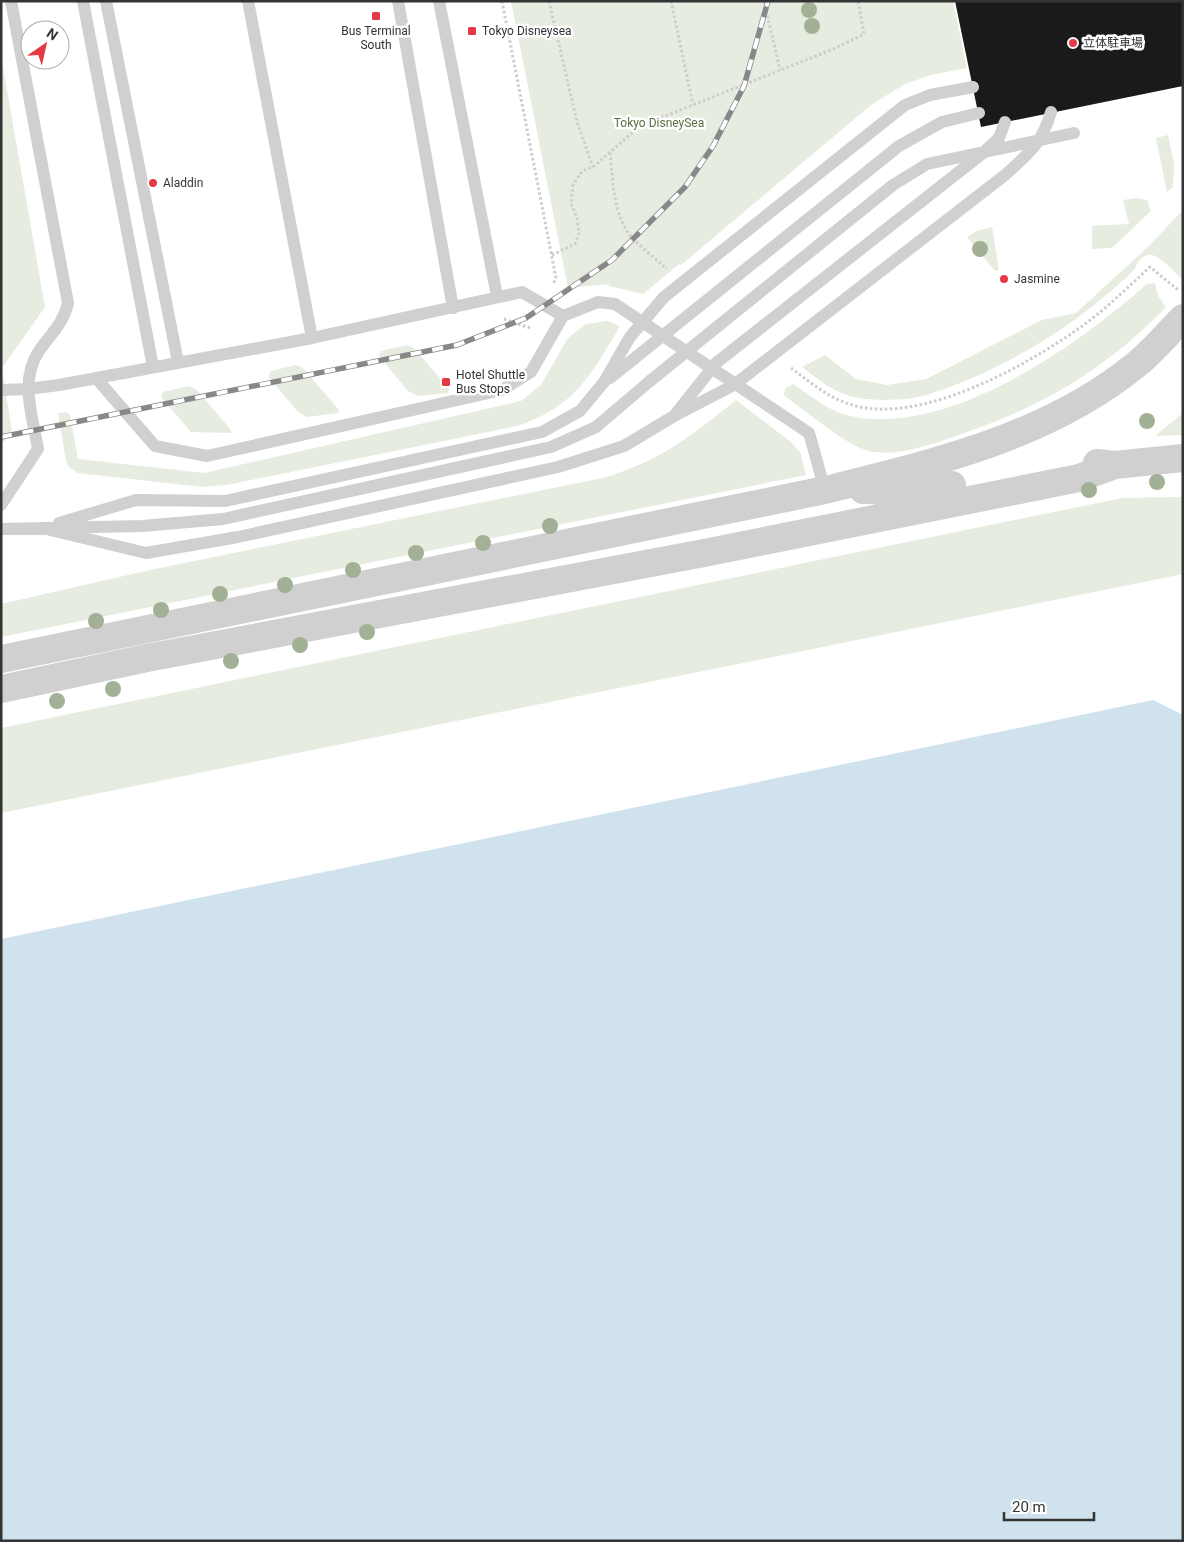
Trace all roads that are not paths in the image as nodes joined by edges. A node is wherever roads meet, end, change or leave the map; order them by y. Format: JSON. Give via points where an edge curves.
{"nodes":[{"id":1,"x":11,"y":1,"type":"edge"},
{"id":2,"x":83,"y":1,"type":"edge"},
{"id":3,"x":106,"y":1,"type":"edge"},
{"id":4,"x":248,"y":1,"type":"edge"},
{"id":5,"x":398,"y":1,"type":"edge"},
{"id":6,"x":438,"y":1,"type":"edge"},
{"id":7,"x":973,"y":86,"type":"dead end"},
{"id":8,"x":1051,"y":112,"type":"dead end"},
{"id":9,"x":979,"y":113,"type":"dead end"},
{"id":10,"x":1005,"y":122,"type":"dead end"},
{"id":11,"x":1074,"y":133,"type":"dead end"},
{"id":12,"x":497,"y":296,"type":"junction"},
{"id":13,"x":453,"y":308,"type":"junction"},
{"id":14,"x":563,"y":316,"type":"junction"},
{"id":15,"x":1183,"y":318,"type":"edge"},
{"id":16,"x":312,"y":338,"type":"junction"},
{"id":17,"x":178,"y":362,"type":"junction"},
{"id":18,"x":153,"y":367,"type":"junction"},
{"id":19,"x":96,"y":378,"type":"junction"},
{"id":20,"x":604,"y":382,"type":"junction"},
{"id":21,"x":1,"y":390,"type":"edge"},
{"id":22,"x":28,"y":390,"type":"junction"},
{"id":23,"x":674,"y":416,"type":"junction"},
{"id":24,"x":1183,"y":458,"type":"edge"},
{"id":25,"x":1115,"y":465,"type":"junction"},
{"id":26,"x":825,"y":490,"type":"junction"},
{"id":27,"x":1,"y":505,"type":"edge"},
{"id":28,"x":42,"y":528,"type":"junction"},
{"id":29,"x":1,"y":529,"type":"edge"},
{"id":30,"x":1,"y":659,"type":"edge"},
{"id":31,"x":1,"y":689,"type":"edge"}],
"edges":[{"from":1,"to":22,"type":"lane","via":[[68,302],[65,316],[37,353],[29,373]]},
{"from":2,"to":18,"type":"lane"},
{"from":3,"to":17,"type":"lane"},
{"from":4,"to":16,"type":"lane"},
{"from":5,"to":13,"type":"lane"},
{"from":6,"to":12,"type":"lane"},
{"from":7,"to":20,"type":"lane","bridge":true,"via":[[930,95],[905,105],[664,297],[630,338]]},
{"from":8,"to":23,"type":"lane","bridge":true,"via":[[1046,132],[1005,175],[734,385]]},
{"from":9,"to":20,"type":"lane","bridge":true,"via":[[942,122],[899,146]]},
{"from":10,"to":23,"type":"lane","bridge":true,"via":[[999,138],[983,153],[716,363]]},
{"from":11,"to":28,"type":"lane","bridge":true,"via":[[927,164],[877,198],[698,340],[596,427],[551,447],[223,519],[142,526]]},
{"from":12,"to":13,"type":"lane"},
{"from":12,"to":14,"type":"lane","via":[[522,292]]},
{"from":13,"to":16,"type":"lane"},
{"from":14,"to":19,"type":"lane","via":[[531,372],[502,390],[207,456],[155,446]]},
{"from":14,"to":26,"type":"lane","via":[[598,302],[615,304],[757,397],[809,433]]},
{"from":15,"to":26,"type":"street","via":[[1137,364],[1086,400],[1025,431],[936,462]]},
{"from":16,"to":17,"type":"lane"},
{"from":17,"to":18,"type":"lane"},
{"from":18,"to":19,"type":"lane"},
{"from":19,"to":22,"type":"lane"},
{"from":20,"to":28,"type":"lane","via":[[580,411],[542,432],[225,501],[136,500]]},
{"from":21,"to":22,"type":"lane"},
{"from":22,"to":27,"type":"lane","via":[[38,450]]},
{"from":23,"to":28,"type":"lane","via":[[624,446],[558,467],[238,536],[146,552]]},
{"from":24,"to":25,"type":"street"},
{"from":25,"to":26,"type":"street","via":[[1079,461],[920,491]]},
{"from":25,"to":31,"type":"street","via":[[1079,478]]},
{"from":26,"to":30,"type":"street"},
{"from":28,"to":29,"type":"lane"}]}
